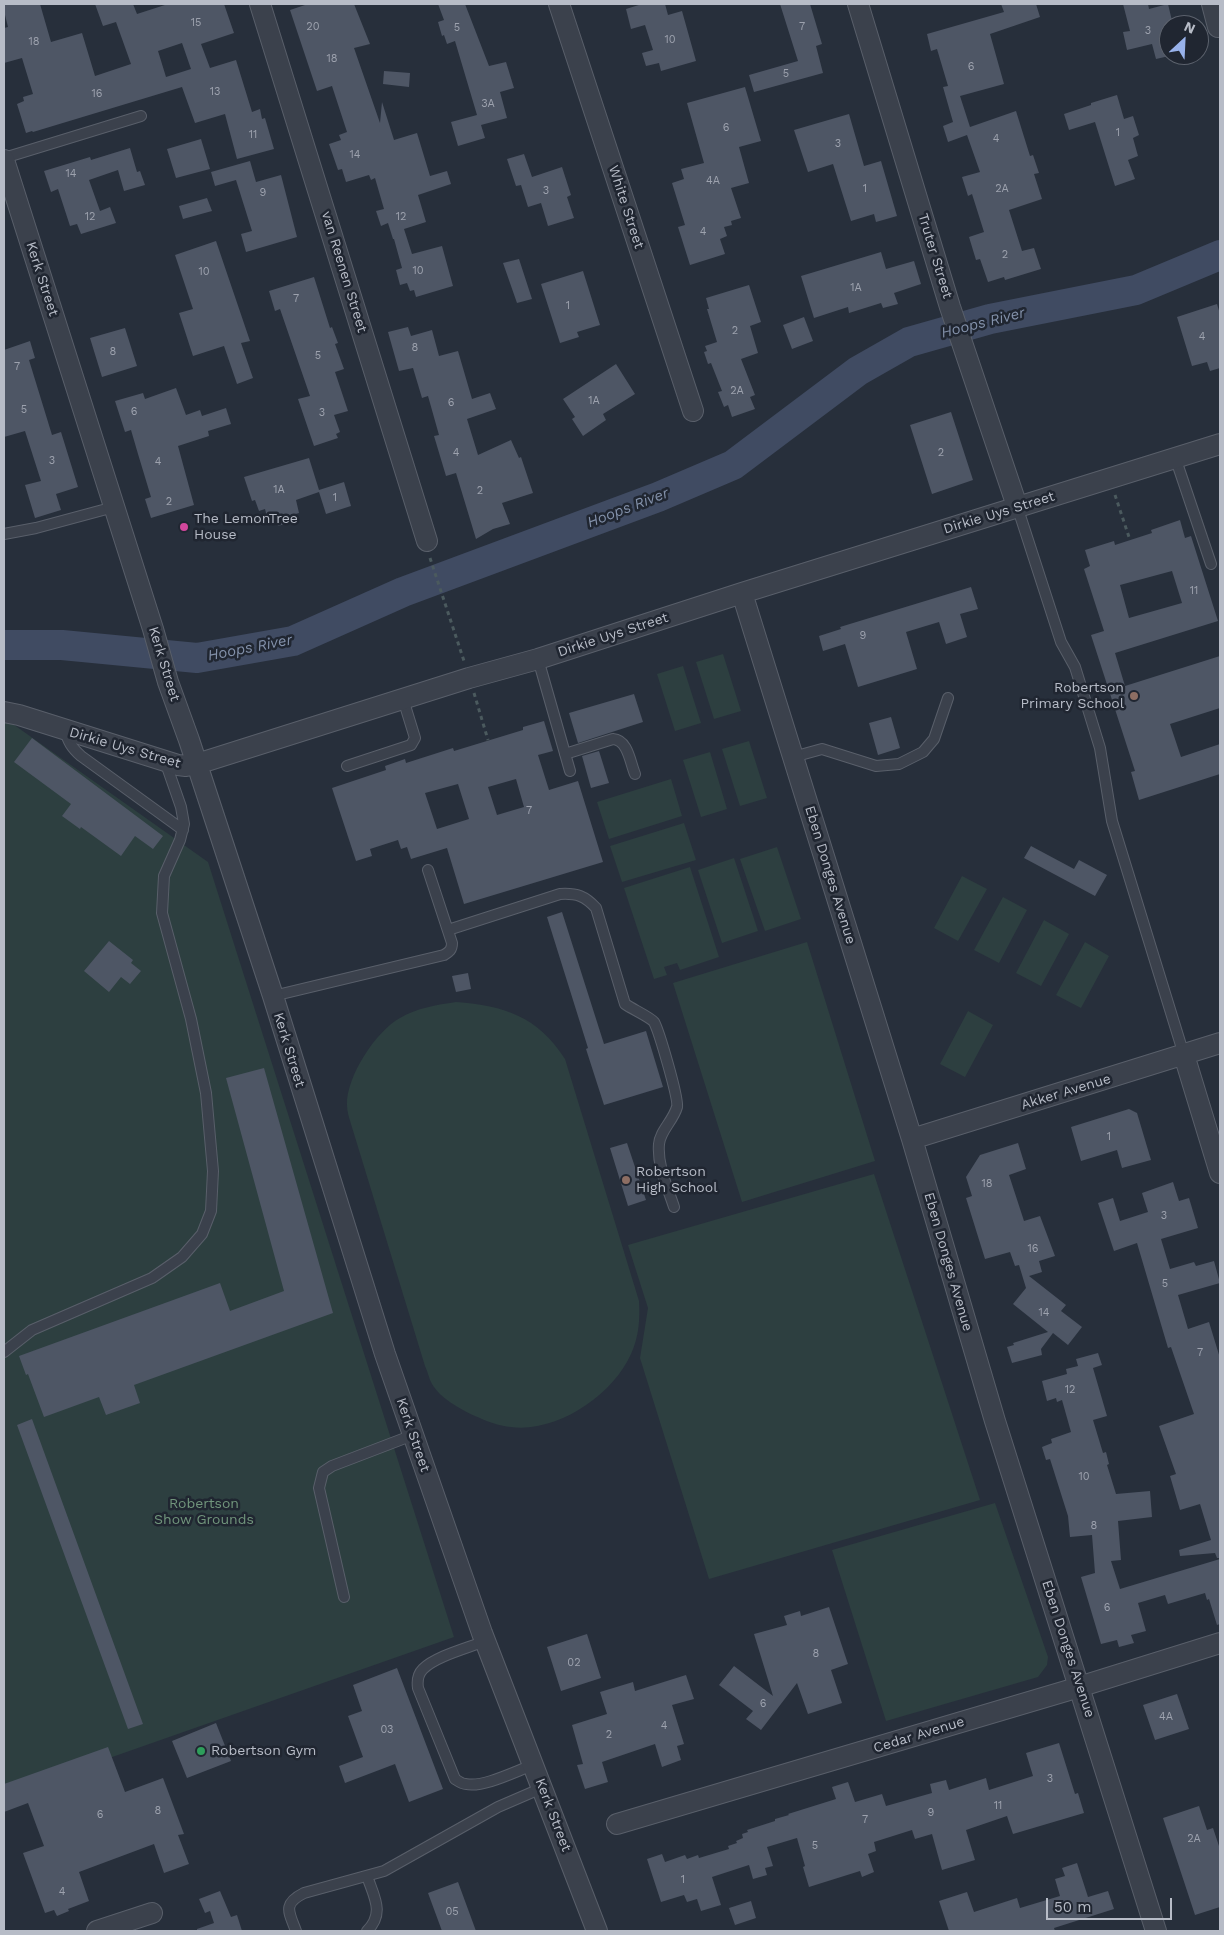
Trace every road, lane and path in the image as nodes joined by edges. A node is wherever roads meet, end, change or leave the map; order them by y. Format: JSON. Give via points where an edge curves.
{"nodes":[{"id":1,"x":260,"y":4,"type":"edge"},
{"id":2,"x":559,"y":4,"type":"edge"},
{"id":3,"x":858,"y":4,"type":"edge"},
{"id":4,"x":1212,"y":4,"type":"edge"},
{"id":5,"x":1218,"y":27,"type":"dead end"},
{"id":6,"x":141,"y":116,"type":"dead end"},
{"id":7,"x":4,"y":159,"type":"edge"},
{"id":8,"x":693,"y":411,"type":"dead end"},
{"id":9,"x":1220,"y":444,"type":"edge"},
{"id":10,"x":1175,"y":458,"type":"junction"},
{"id":11,"x":1111,"y":478,"type":"junction"},
{"id":12,"x":1017,"y":506,"type":"junction"},
{"id":13,"x":114,"y":507,"type":"junction"},
{"id":14,"x":4,"y":534,"type":"edge"},
{"id":15,"x":1130,"y":540,"type":"dead end"},
{"id":16,"x":427,"y":541,"type":"dead end"},
{"id":17,"x":1212,"y":564,"type":"dead end"},
{"id":18,"x":432,"y":565,"type":"dead end"},
{"id":19,"x":742,"y":593,"type":"junction"},
{"id":20,"x":448,"y":615,"type":"dead end"},
{"id":21,"x":538,"y":659,"type":"junction"},
{"id":22,"x":948,"y":698,"type":"dead end"},
{"id":23,"x":403,"y":700,"type":"junction"},
{"id":24,"x":4,"y":712,"type":"edge"},
{"id":25,"x":65,"y":730,"type":"junction"},
{"id":26,"x":565,"y":754,"type":"junction"},
{"id":27,"x":793,"y":756,"type":"junction"},
{"id":28,"x":165,"y":761,"type":"junction"},
{"id":29,"x":197,"y":764,"type":"junction"},
{"id":30,"x":347,"y":766,"type":"dead end"},
{"id":31,"x":570,"y":771,"type":"dead end"},
{"id":32,"x":634,"y":774,"type":"dead end"},
{"id":33,"x":183,"y":830,"type":"junction"},
{"id":34,"x":428,"y":870,"type":"dead end"},
{"id":35,"x":448,"y":930,"type":"junction"},
{"id":36,"x":272,"y":996,"type":"junction"},
{"id":37,"x":1220,"y":1044,"type":"edge"},
{"id":38,"x":1184,"y":1055,"type":"junction"},
{"id":39,"x":912,"y":1139,"type":"junction"},
{"id":40,"x":1220,"y":1173,"type":"edge"},
{"id":41,"x":674,"y":1207,"type":"dead end"},
{"id":42,"x":4,"y":1352,"type":"edge"},
{"id":43,"x":413,"y":1434,"type":"junction"},
{"id":44,"x":344,"y":1596,"type":"dead end"},
{"id":45,"x":485,"y":1641,"type":"junction"},
{"id":46,"x":1220,"y":1643,"type":"edge"},
{"id":47,"x":1080,"y":1686,"type":"junction"},
{"id":48,"x":533,"y":1765,"type":"junction"},
{"id":49,"x":542,"y":1788,"type":"junction"},
{"id":50,"x":617,"y":1824,"type":"dead end"},
{"id":51,"x":367,"y":1876,"type":"junction"},
{"id":52,"x":152,"y":1913,"type":"dead end"},
{"id":53,"x":97,"y":1931,"type":"edge"},
{"id":54,"x":296,"y":1931,"type":"edge"},
{"id":55,"x":367,"y":1931,"type":"edge"},
{"id":56,"x":596,"y":1931,"type":"edge"},
{"id":57,"x":1156,"y":1931,"type":"edge"}],
"edges":[{"from":1,"to":16,"type":"street","name":"van Reenen Street"},
{"from":2,"to":8,"type":"street","name":"White Street"},
{"from":3,"to":12,"type":"street","name":"Truter Street","via":[[950,307]]},
{"from":4,"to":5,"type":"street"},
{"from":6,"to":7,"type":"lane"},
{"from":7,"to":13,"type":"street","name":"Kerk Street"},
{"from":9,"to":10,"type":"street","name":"Dirkie Uys Street"},
{"from":10,"to":11,"type":"street","name":"Dirkie Uys Street"},
{"from":10,"to":17,"type":"lane"},
{"from":11,"to":12,"type":"street","name":"Dirkie Uys Street"},
{"from":11,"to":15,"type":"path"},
{"from":12,"to":19,"type":"street","name":"Dirkie Uys Street"},
{"from":12,"to":38,"type":"lane","via":[[1061,642],[1075,667],[1100,748],[1112,821]]},
{"from":13,"to":14,"type":"lane"},
{"from":13,"to":29,"type":"street","name":"Kerk Street"},
{"from":18,"to":20,"type":"path"},
{"from":19,"to":21,"type":"street","name":"Dirkie Uys Street"},
{"from":19,"to":27,"type":"street","name":"Eben Donges Avenue"},
{"from":21,"to":23,"type":"street","name":"Dirkie Uys Street"},
{"from":21,"to":26,"type":"lane"},
{"from":22,"to":27,"type":"lane","via":[[934,739],[923,752],[899,764],[876,766],[822,749]]},
{"from":23,"to":29,"type":"street","name":"Dirkie Uys Street"},
{"from":23,"to":30,"type":"lane","via":[[414,742]]},
{"from":24,"to":25,"type":"street","name":"Dirkie Uys Street"},
{"from":25,"to":28,"type":"street","name":"Dirkie Uys Street"},
{"from":25,"to":33,"type":"lane","via":[[67,740],[81,756]]},
{"from":26,"to":31,"type":"lane"},
{"from":26,"to":32,"type":"lane","via":[[617,739],[625,745]]},
{"from":27,"to":39,"type":"street","name":"Eben Donges Avenue"},
{"from":28,"to":29,"type":"street","name":"Dirkie Uys Street","via":[[186,766]]},
{"from":28,"to":33,"type":"lane","via":[[184,818]]},
{"from":29,"to":36,"type":"street","name":"Kerk Street"},
{"from":33,"to":42,"type":"lane","via":[[164,876],[162,913],[191,1018],[206,1093],[213,1171],[211,1211],[202,1234],[182,1257],[152,1278],[32,1330]]},
{"from":34,"to":35,"type":"lane"},
{"from":35,"to":36,"type":"lane","via":[[452,948],[444,955]]},
{"from":35,"to":41,"type":"lane","via":[[560,894],[575,893],[596,908],[625,1004],[653,1020],[664,1050],[678,1104],[659,1143],[660,1163]]},
{"from":36,"to":43,"type":"street","name":"Kerk Street"},
{"from":37,"to":38,"type":"street","name":"Akker Avenue"},
{"from":38,"to":39,"type":"street","name":"Akker Avenue"},
{"from":38,"to":40,"type":"street"},
{"from":39,"to":47,"type":"street","name":"Eben Donges Avenue","via":[[995,1421]]},
{"from":43,"to":44,"type":"lane","via":[[323,1472],[319,1488]]},
{"from":43,"to":45,"type":"street","name":"Kerk Street"},
{"from":45,"to":48,"type":"street","name":"Kerk Street"},
{"from":45,"to":48,"type":"lane","via":[[424,1668],[419,1675],[418,1688],[455,1779],[475,1785]]},
{"from":46,"to":47,"type":"street","name":"Cedar Avenue"},
{"from":47,"to":50,"type":"street","name":"Cedar Avenue"},
{"from":47,"to":57,"type":"street","name":"Eben Donges Avenue"},
{"from":48,"to":49,"type":"street","name":"Kerk Street"},
{"from":49,"to":51,"type":"lane","via":[[498,1807],[384,1872]]},
{"from":49,"to":56,"type":"street","name":"Kerk Street"},
{"from":51,"to":54,"type":"lane","via":[[296,1897],[290,1902],[288,1911]]},
{"from":51,"to":55,"type":"lane","via":[[378,1909]]},
{"from":52,"to":53,"type":"street"}]}
